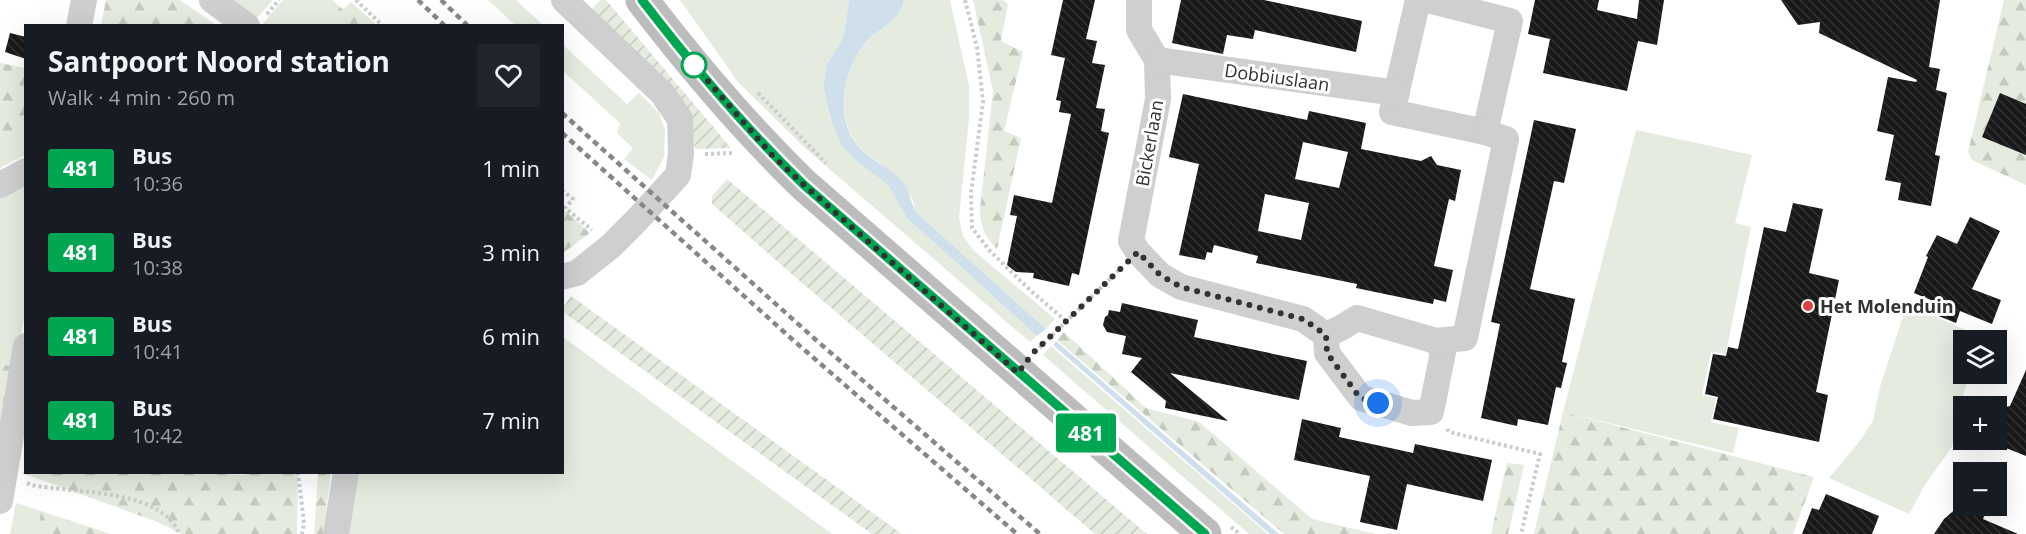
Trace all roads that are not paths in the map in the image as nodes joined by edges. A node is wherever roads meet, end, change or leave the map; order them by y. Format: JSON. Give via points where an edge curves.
{"nodes":[{"id":1,"x":84,"y":0,"type":"edge"},
{"id":2,"x":212,"y":0,"type":"edge"},
{"id":3,"x":564,"y":0,"type":"edge"},
{"id":4,"x":642,"y":0,"type":"edge"},
{"id":5,"x":1139,"y":0,"type":"edge"},
{"id":6,"x":1418,"y":0,"type":"edge"},
{"id":7,"x":1427,"y":0,"type":"edge"},
{"id":8,"x":79,"y":24,"type":"edge"},
{"id":9,"x":244,"y":24,"type":"edge"},
{"id":10,"x":1157,"y":60,"type":"junction"},
{"id":11,"x":1397,"y":93,"type":"junction"},
{"id":12,"x":1485,"y":132,"type":"junction"},
{"id":13,"x":24,"y":172,"type":"edge"},
{"id":14,"x":0,"y":185,"type":"edge"},
{"id":15,"x":564,"y":277,"type":"edge"},
{"id":16,"x":1326,"y":335,"type":"junction"},
{"id":17,"x":1436,"y":341,"type":"junction"},
{"id":18,"x":24,"y":357,"type":"edge"},
{"id":19,"x":3,"y":471,"type":"edge"},
{"id":20,"x":346,"y":474,"type":"edge"},
{"id":21,"x":0,"y":501,"type":"edge"},
{"id":22,"x":336,"y":534,"type":"edge"},
{"id":23,"x":1205,"y":534,"type":"edge"}],
"edges":[{"from":1,"to":8,"type":"street"},
{"from":2,"to":9,"type":"street"},
{"from":3,"to":15,"type":"street","via":[[662,93],[680,119],[681,154],[678,175],[611,246],[577,273]]},
{"from":4,"to":23,"type":"street","via":[[772,155]]},
{"from":5,"to":10,"type":"street","name":"Bickerlaan","via":[[1139,30]]},
{"from":6,"to":11,"type":"street"},
{"from":7,"to":12,"type":"street","via":[[1510,21]]},
{"from":10,"to":11,"type":"street","name":"Dobbiuslaan"},
{"from":10,"to":16,"type":"street","name":"Bickerlaan","via":[[1158,99],[1131,241],[1160,275],[1181,287],[1303,319]]},
{"from":11,"to":12,"type":"street","via":[[1392,112]]},
{"from":12,"to":17,"type":"street","via":[[1506,139],[1465,338]]},
{"from":13,"to":14,"type":"street"},
{"from":16,"to":17,"type":"street","via":[[1356,318]]},
{"from":16,"to":17,"type":"street","via":[[1327,353],[1360,398],[1412,413],[1431,412],[1443,352]]},
{"from":18,"to":19,"type":"street"},
{"from":19,"to":21,"type":"street"},
{"from":20,"to":22,"type":"street"}]}
